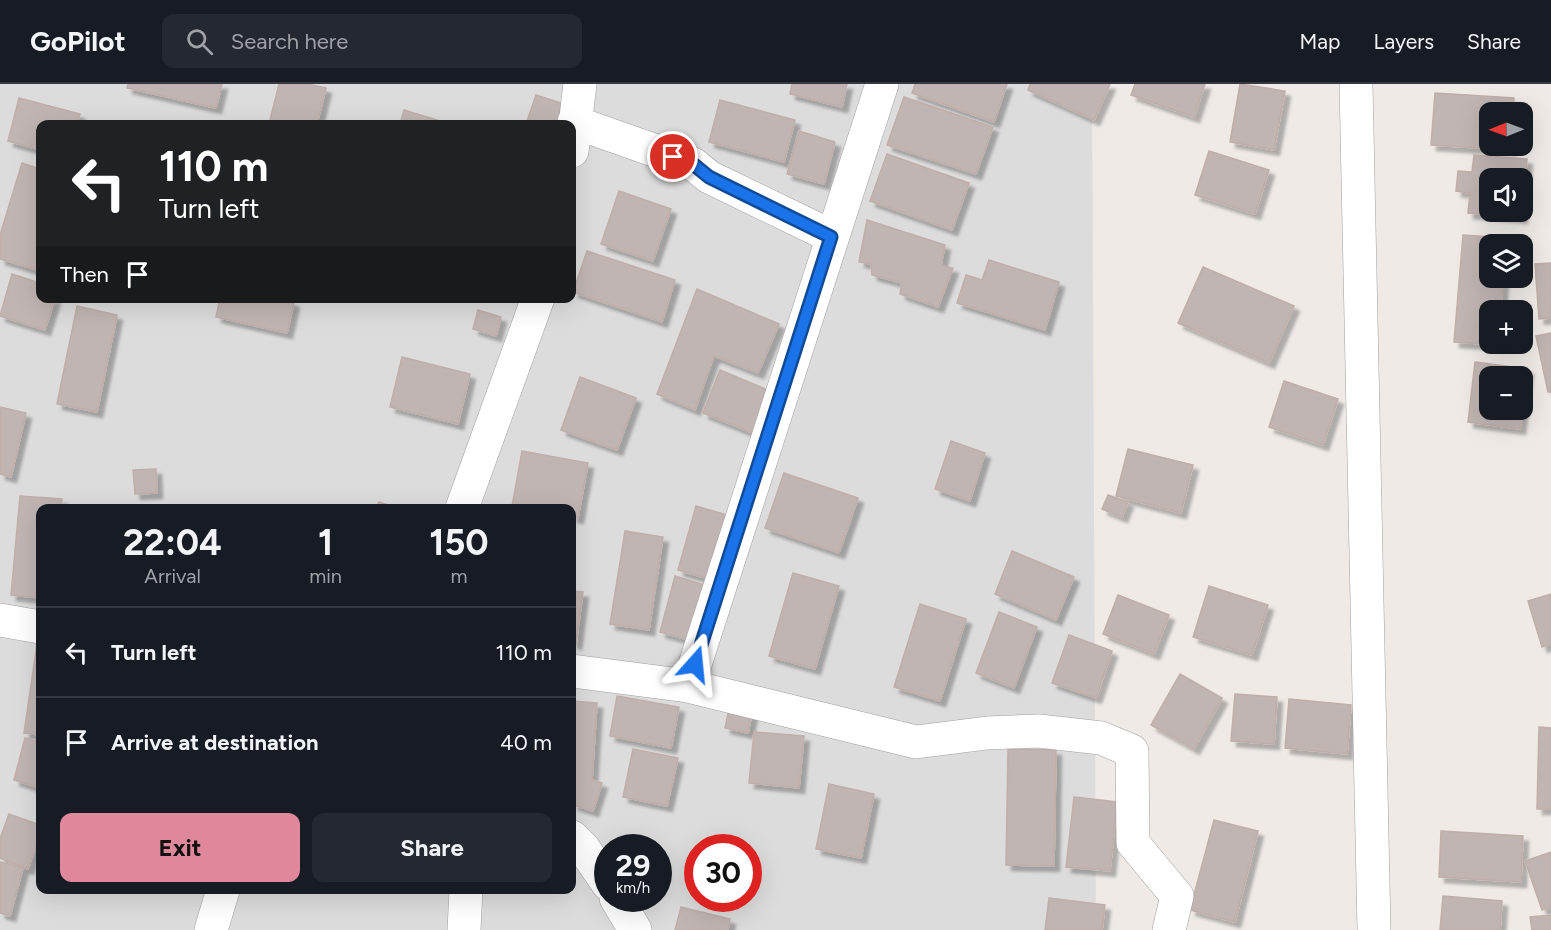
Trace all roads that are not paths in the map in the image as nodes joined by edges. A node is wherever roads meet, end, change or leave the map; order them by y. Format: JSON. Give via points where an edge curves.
{"nodes":[{"id":1,"x":882,"y":84,"type":"edge"},
{"id":2,"x":1356,"y":84,"type":"edge"},
{"id":3,"x":573,"y":107,"type":"edge"},
{"id":4,"x":831,"y":237,"type":"junction"},
{"id":5,"x":536,"y":303,"type":"edge"},
{"id":6,"x":463,"y":504,"type":"edge"},
{"id":7,"x":0,"y":621,"type":"edge"},
{"id":8,"x":36,"y":626,"type":"edge"},
{"id":9,"x":576,"y":672,"type":"edge"},
{"id":10,"x":688,"y":686,"type":"junction"},
{"id":11,"x":576,"y":841,"type":"edge"},
{"id":12,"x":594,"y":864,"type":"edge"},
{"id":13,"x":222,"y":894,"type":"edge"},
{"id":14,"x":466,"y":894,"type":"edge"},
{"id":15,"x":624,"y":912,"type":"edge"},
{"id":16,"x":211,"y":930,"type":"edge"},
{"id":17,"x":464,"y":930,"type":"edge"},
{"id":18,"x":635,"y":930,"type":"edge"},
{"id":19,"x":1169,"y":930,"type":"edge"},
{"id":20,"x":1374,"y":930,"type":"edge"}],
"edges":[{"from":1,"to":4,"type":"street"},
{"from":2,"to":20,"type":"street"},
{"from":3,"to":4,"type":"street","via":[[693,164],[709,177]]},
{"from":4,"to":10,"type":"street"},
{"from":5,"to":6,"type":"street"},
{"from":7,"to":8,"type":"street"},
{"from":9,"to":10,"type":"street"},
{"from":10,"to":19,"type":"street","via":[[916,742],[1040,731],[1101,738],[1132,751],[1133,843],[1177,896]]},
{"from":11,"to":12,"type":"street"},
{"from":13,"to":16,"type":"street"},
{"from":14,"to":17,"type":"street"},
{"from":15,"to":18,"type":"street"}]}
